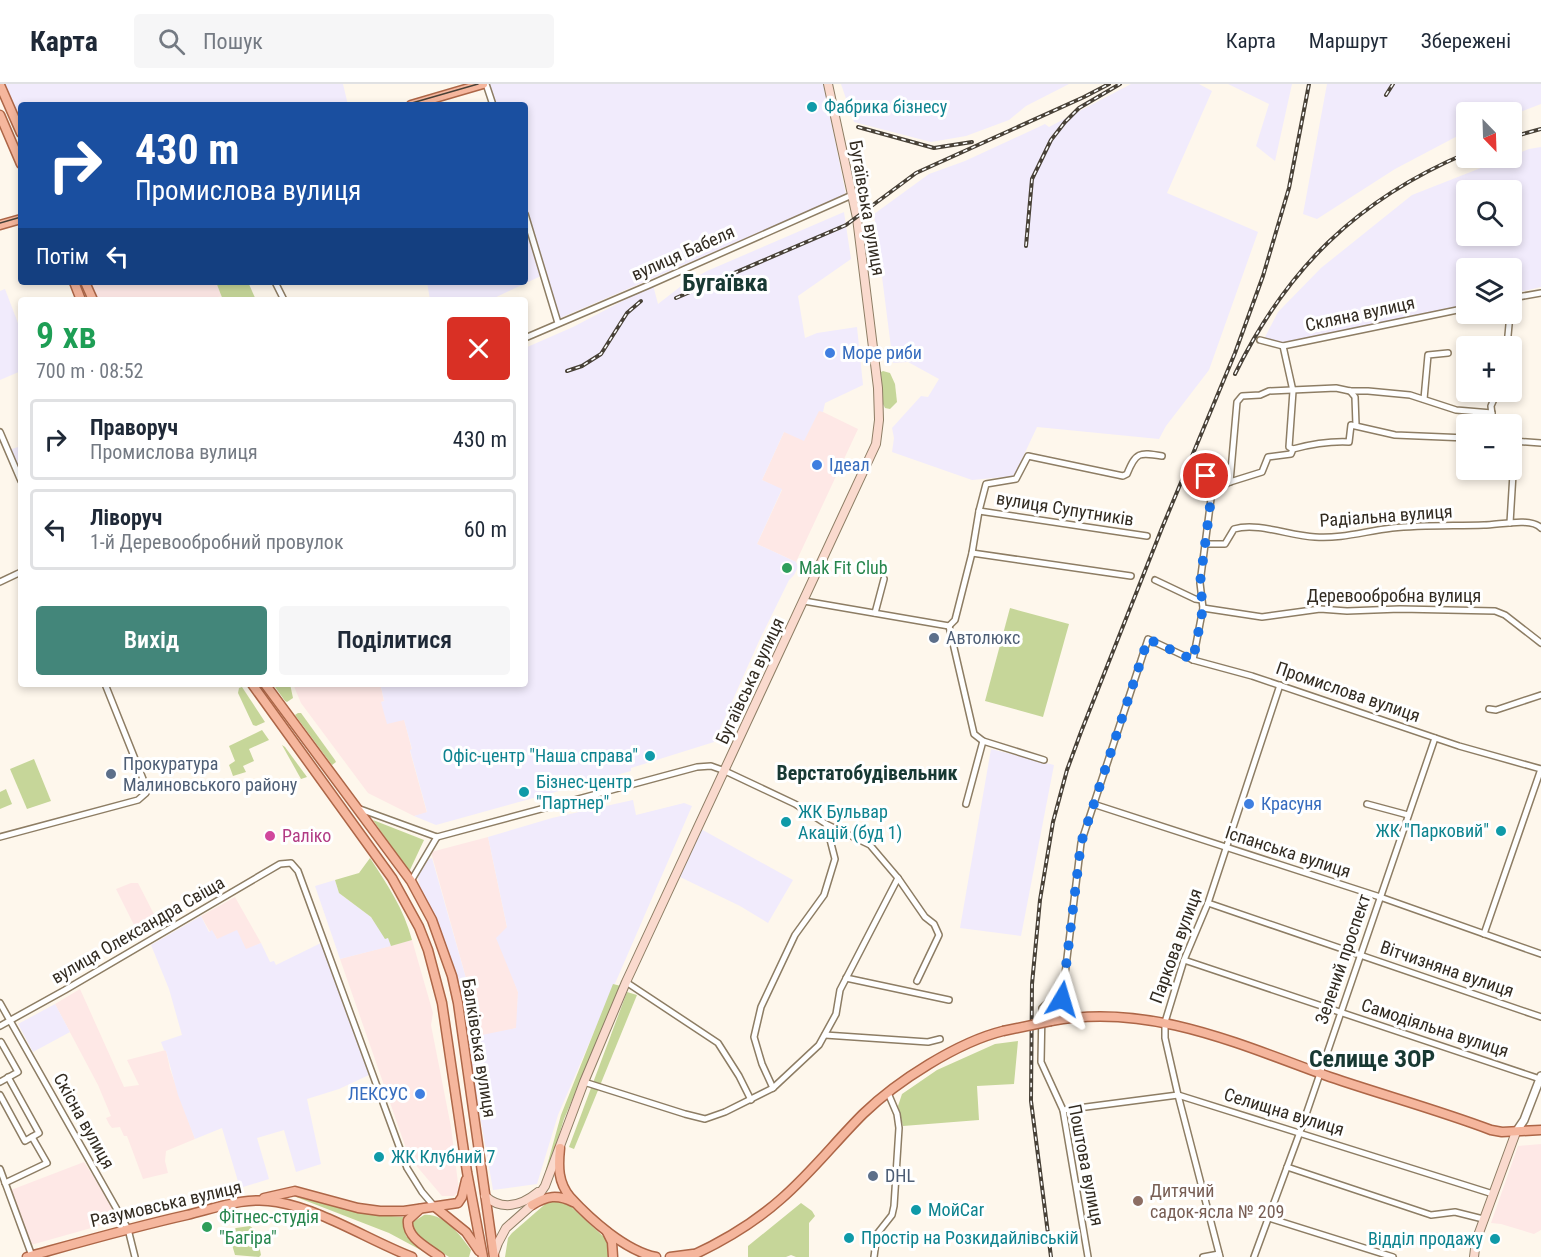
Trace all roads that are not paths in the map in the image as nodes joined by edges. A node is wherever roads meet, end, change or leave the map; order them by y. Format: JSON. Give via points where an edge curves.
{"nodes":[{"id":1,"x":485,"y":84,"type":"edge"},
{"id":2,"x":828,"y":84,"type":"edge"},
{"id":3,"x":0,"y":85,"type":"edge"},
{"id":4,"x":422,"y":102,"type":"edge"},
{"id":5,"x":491,"y":102,"type":"edge"},
{"id":6,"x":0,"y":115,"type":"edge"},
{"id":7,"x":18,"y":126,"type":"edge"},
{"id":8,"x":18,"y":157,"type":"edge"},
{"id":9,"x":852,"y":195,"type":"junction"},
{"id":10,"x":18,"y":220,"type":"edge"},
{"id":11,"x":528,"y":224,"type":"edge"},
{"id":12,"x":0,"y":225,"type":"edge"},
{"id":13,"x":1541,"y":293,"type":"edge"},
{"id":14,"x":1522,"y":296,"type":"edge"},
{"id":15,"x":1456,"y":310,"type":"edge"},
{"id":16,"x":558,"y":323,"type":"junction"},
{"id":17,"x":528,"y":337,"type":"edge"},
{"id":18,"x":1260,"y":340,"type":"dead end"},
{"id":19,"x":1283,"y":346,"type":"junction"},
{"id":20,"x":1448,"y":353,"type":"dead end"},
{"id":21,"x":1293,"y":391,"type":"junction"},
{"id":22,"x":1350,"y":391,"type":"junction"},
{"id":23,"x":1424,"y":399,"type":"junction"},
{"id":24,"x":1493,"y":402,"type":"edge"},
{"id":25,"x":1492,"y":413,"type":"joint"},
{"id":26,"x":1356,"y":425,"type":"junction"},
{"id":27,"x":0,"y":432,"type":"edge"},
{"id":28,"x":1456,"y":438,"type":"edge"},
{"id":29,"x":1522,"y":442,"type":"edge"},
{"id":30,"x":1541,"y":443,"type":"edge"},
{"id":31,"x":1293,"y":449,"type":"junction"},
{"id":32,"x":1162,"y":456,"type":"dead end"},
{"id":33,"x":1201,"y":471,"type":"dead end"},
{"id":34,"x":18,"y":475,"type":"edge"},
{"id":35,"x":1512,"y":480,"type":"edge"},
{"id":36,"x":1230,"y":482,"type":"junction"},
{"id":37,"x":1212,"y":491,"type":"junction"},
{"id":38,"x":979,"y":511,"type":"junction"},
{"id":39,"x":1510,"y":524,"type":"junction"},
{"id":40,"x":1541,"y":528,"type":"edge"},
{"id":41,"x":1147,"y":536,"type":"dead end"},
{"id":42,"x":1205,"y":544,"type":"junction"},
{"id":43,"x":972,"y":553,"type":"junction"},
{"id":44,"x":18,"y":573,"type":"edge"},
{"id":45,"x":1131,"y":576,"type":"dead end"},
{"id":46,"x":884,"y":579,"type":"dead end"},
{"id":47,"x":1155,"y":580,"type":"dead end"},
{"id":48,"x":0,"y":582,"type":"edge"},
{"id":49,"x":1202,"y":600,"type":"junction"},
{"id":50,"x":804,"y":601,"type":"junction"},
{"id":51,"x":1203,"y":608,"type":"junction"},
{"id":52,"x":875,"y":613,"type":"junction"},
{"id":53,"x":949,"y":626,"type":"junction"},
{"id":54,"x":1148,"y":639,"type":"joint"},
{"id":55,"x":1541,"y":643,"type":"edge"},
{"id":56,"x":1193,"y":660,"type":"junction"},
{"id":57,"x":1280,"y":685,"type":"junction"},
{"id":58,"x":106,"y":687,"type":"edge"},
{"id":59,"x":254,"y":687,"type":"edge"},
{"id":60,"x":267,"y":687,"type":"edge"},
{"id":61,"x":1541,"y":695,"type":"edge"},
{"id":62,"x":1489,"y":710,"type":"dead end"},
{"id":63,"x":1435,"y":738,"type":"junction"},
{"id":64,"x":983,"y":741,"type":"junction"},
{"id":65,"x":1044,"y":760,"type":"dead end"},
{"id":66,"x":1541,"y":769,"type":"edge"},
{"id":67,"x":725,"y":771,"type":"junction"},
{"id":68,"x":966,"y":804,"type":"dead end"},
{"id":69,"x":1093,"y":804,"type":"junction"},
{"id":70,"x":1367,"y":804,"type":"dead end"},
{"id":71,"x":356,"y":808,"type":"junction"},
{"id":72,"x":1408,"y":815,"type":"junction"},
{"id":73,"x":826,"y":824,"type":"junction"},
{"id":74,"x":0,"y":837,"type":"edge"},
{"id":75,"x":437,"y":837,"type":"junction"},
{"id":76,"x":1227,"y":848,"type":"junction"},
{"id":77,"x":898,"y":878,"type":"junction"},
{"id":78,"x":411,"y":881,"type":"junction"},
{"id":79,"x":1380,"y":897,"type":"junction"},
{"id":80,"x":1208,"y":903,"type":"junction"},
{"id":81,"x":1484,"y":934,"type":"junction"},
{"id":82,"x":1541,"y":954,"type":"edge"},
{"id":83,"x":1359,"y":956,"type":"junction"},
{"id":84,"x":1184,"y":960,"type":"junction"},
{"id":85,"x":846,"y":978,"type":"junction"},
{"id":86,"x":917,"y":981,"type":"dead end"},
{"id":87,"x":626,"y":982,"type":"junction"},
{"id":88,"x":949,"y":1000,"type":"dead end"},
{"id":89,"x":0,"y":1003,"type":"edge"},
{"id":90,"x":1340,"y":1012,"type":"junction"},
{"id":91,"x":1541,"y":1017,"type":"edge"},
{"id":92,"x":10,"y":1020,"type":"junction"},
{"id":93,"x":1165,"y":1022,"type":"junction"},
{"id":94,"x":0,"y":1026,"type":"edge"},
{"id":95,"x":825,"y":1035,"type":"junction"},
{"id":96,"x":940,"y":1039,"type":"dead end"},
{"id":97,"x":0,"y":1043,"type":"edge"},
{"id":98,"x":1320,"y":1072,"type":"junction"},
{"id":99,"x":8,"y":1077,"type":"junction"},
{"id":100,"x":1540,"y":1077,"type":"edge"},
{"id":101,"x":0,"y":1082,"type":"edge"},
{"id":102,"x":584,"y":1082,"type":"junction"},
{"id":103,"x":773,"y":1088,"type":"junction"},
{"id":104,"x":888,"y":1093,"type":"junction"},
{"id":105,"x":0,"y":1095,"type":"edge"},
{"id":106,"x":1178,"y":1095,"type":"junction"},
{"id":107,"x":751,"y":1100,"type":"junction"},
{"id":108,"x":1063,"y":1110,"type":"junction"},
{"id":109,"x":1541,"y":1130,"type":"edge"},
{"id":110,"x":1300,"y":1132,"type":"junction"},
{"id":111,"x":1516,"y":1132,"type":"junction"},
{"id":112,"x":32,"y":1137,"type":"junction"},
{"id":113,"x":560,"y":1148,"type":"junction"},
{"id":114,"x":1287,"y":1167,"type":"junction"},
{"id":115,"x":0,"y":1169,"type":"edge"},
{"id":116,"x":467,"y":1172,"type":"junction"},
{"id":117,"x":5,"y":1183,"type":"junction"},
{"id":118,"x":546,"y":1186,"type":"junction"},
{"id":119,"x":1492,"y":1194,"type":"junction"},
{"id":120,"x":484,"y":1196,"type":"junction"},
{"id":121,"x":257,"y":1200,"type":"junction"},
{"id":122,"x":576,"y":1203,"type":"junction"},
{"id":123,"x":532,"y":1205,"type":"junction"},
{"id":124,"x":435,"y":1207,"type":"junction"},
{"id":125,"x":420,"y":1209,"type":"junction"},
{"id":126,"x":1269,"y":1218,"type":"junction"},
{"id":127,"x":1483,"y":1219,"type":"junction"},
{"id":128,"x":128,"y":1228,"type":"junction"},
{"id":129,"x":605,"y":1229,"type":"junction"},
{"id":130,"x":700,"y":1252,"type":"junction"},
{"id":131,"x":1219,"y":1255,"type":"edge"},
{"id":132,"x":30,"y":1256,"type":"edge"},
{"id":133,"x":494,"y":1256,"type":"edge"},
{"id":134,"x":1471,"y":1256,"type":"edge"},
{"id":135,"x":135,"y":1257,"type":"edge"},
{"id":136,"x":412,"y":1257,"type":"edge"},
{"id":137,"x":440,"y":1257,"type":"edge"},
{"id":138,"x":483,"y":1257,"type":"edge"},
{"id":139,"x":613,"y":1257,"type":"edge"},
{"id":140,"x":656,"y":1257,"type":"edge"},
{"id":141,"x":670,"y":1257,"type":"edge"},
{"id":142,"x":689,"y":1257,"type":"edge"},
{"id":143,"x":874,"y":1257,"type":"edge"},
{"id":144,"x":1088,"y":1257,"type":"edge"},
{"id":145,"x":1203,"y":1257,"type":"edge"},
{"id":146,"x":1254,"y":1257,"type":"edge"},
{"id":147,"x":1393,"y":1257,"type":"edge"}],
"edges":[{"from":1,"to":4,"type":"main road"},
{"from":1,"to":5,"type":"street"},
{"from":2,"to":9,"type":"main road","name":"Бугаївська вулиця"},
{"from":3,"to":7,"type":"main road"},
{"from":6,"to":8,"type":"main road"},
{"from":9,"to":16,"type":"street","name":"вулиця Бабеля"},
{"from":9,"to":50,"type":"main road","name":"Бугаївська вулиця","via":[[878,388],[879,432]]},
{"from":10,"to":12,"type":"main road"},
{"from":11,"to":16,"type":"street"},
{"from":13,"to":14,"type":"street"},
{"from":15,"to":19,"type":"street","name":"Скляна вулиця"},
{"from":16,"to":17,"type":"street","name":"вулиця Бабеля"},
{"from":18,"to":19,"type":"street","name":"Скляна вулиця"},
{"from":19,"to":21,"type":"street"},
{"from":20,"to":23,"type":"street","via":[[1428,355]]},
{"from":21,"to":22,"type":"street"},
{"from":21,"to":31,"type":"street","via":[[1289,447]]},
{"from":21,"to":36,"type":"street","via":[[1239,397]]},
{"from":22,"to":23,"type":"street"},
{"from":22,"to":26,"type":"street","via":[[1355,398]]},
{"from":23,"to":25,"type":"street","via":[[1456,410]]},
{"from":24,"to":25,"type":"street"},
{"from":26,"to":28,"type":"street","via":[[1395,435]]},
{"from":26,"to":31,"type":"street","via":[[1351,425],[1349,442],[1326,441]]},
{"from":27,"to":34,"type":"street"},
{"from":29,"to":30,"type":"street"},
{"from":31,"to":36,"type":"street","via":[[1291,454],[1268,457],[1262,472]]},
{"from":32,"to":38,"type":"street","via":[[1138,456],[1123,476],[1028,456],[1016,479],[986,484]]},
{"from":33,"to":37,"type":"street"},
{"from":35,"to":39,"type":"street"},
{"from":36,"to":37,"type":"street"},
{"from":37,"to":42,"type":"street"},
{"from":38,"to":41,"type":"street","name":"вулиця Супутників"},
{"from":38,"to":43,"type":"street"},
{"from":39,"to":40,"type":"street","name":"Радіальна вулиця","via":[[1535,523]]},
{"from":39,"to":42,"type":"street","name":"Радіальна вулиця","via":[[1407,526],[1351,536],[1315,537],[1249,526],[1234,529],[1225,544]]},
{"from":42,"to":49,"type":"street"},
{"from":43,"to":45,"type":"street"},
{"from":43,"to":53,"type":"street","via":[[955,620]]},
{"from":44,"to":48,"type":"street"},
{"from":46,"to":52,"type":"street"},
{"from":47,"to":49,"type":"street"},
{"from":49,"to":51,"type":"street"},
{"from":50,"to":52,"type":"street"},
{"from":50,"to":67,"type":"main road","name":"Бугаївська вулиця"},
{"from":51,"to":55,"type":"street","name":"Деревообробна вулиця","via":[[1262,617],[1320,609],[1495,611]]},
{"from":51,"to":56,"type":"street"},
{"from":52,"to":53,"type":"street"},
{"from":53,"to":64,"type":"street","via":[[974,734]]},
{"from":54,"to":56,"type":"street","name":"Промислова вулиця"},
{"from":54,"to":69,"type":"street","name":"Поштова вулиця"},
{"from":56,"to":57,"type":"street","name":"Промислова вулиця"},
{"from":57,"to":63,"type":"street","name":"Промислова вулиця"},
{"from":57,"to":76,"type":"street","name":"Паркова вулиця"},
{"from":58,"to":74,"type":"street","via":[[146,793],[138,800]]},
{"from":59,"to":116,"type":"main road","name":"Балківська вулиця","via":[[392,878],[419,927],[442,1003]]},
{"from":60,"to":71,"type":"main road","name":"Балківська вулиця"},
{"from":61,"to":62,"type":"street"},
{"from":63,"to":66,"type":"street","name":"Промислова вулиця"},
{"from":63,"to":72,"type":"street","name":"Зелений проспект"},
{"from":64,"to":65,"type":"street"},
{"from":64,"to":68,"type":"street"},
{"from":66,"to":81,"type":"street"},
{"from":67,"to":73,"type":"street","via":[[795,804]]},
{"from":67,"to":75,"type":"street","via":[[697,767]]},
{"from":67,"to":87,"type":"main road","name":"Бугаївська вулиця"},
{"from":69,"to":76,"type":"street","name":"Іспанська вулиця"},
{"from":69,"to":108,"type":"street","name":"Поштова вулиця","via":[[1081,843],[1062,999],[1048,1002],[1042,1008],[1041,1062]]},
{"from":70,"to":72,"type":"street"},
{"from":71,"to":75,"type":"street"},
{"from":71,"to":78,"type":"main road","name":"Балківська вулиця"},
{"from":72,"to":79,"type":"street","name":"Зелений проспект"},
{"from":73,"to":77,"type":"street","via":[[870,845]]},
{"from":73,"to":103,"type":"street","via":[[835,859],[824,895],[795,935],[761,1007],[754,1037]]},
{"from":75,"to":78,"type":"street"},
{"from":76,"to":79,"type":"street","name":"Іспанська вулиця"},
{"from":76,"to":80,"type":"street","name":"Паркова вулиця"},
{"from":77,"to":85,"type":"street"},
{"from":77,"to":86,"type":"street","via":[[939,935]]},
{"from":78,"to":120,"type":"main road","name":"Балківська вулиця","via":[[432,920],[452,976]]},
{"from":79,"to":81,"type":"street","name":"Іспанська вулиця"},
{"from":79,"to":83,"type":"street","name":"Зелений проспект"},
{"from":80,"to":83,"type":"street","name":"Вітчизняна вулиця"},
{"from":80,"to":84,"type":"street","name":"Паркова вулиця"},
{"from":81,"to":82,"type":"street","name":"Іспанська вулиця"},
{"from":83,"to":90,"type":"street","name":"Зелений проспект"},
{"from":83,"to":91,"type":"street","name":"Вітчизняна вулиця"},
{"from":84,"to":90,"type":"street","name":"Самодіяльна вулиця"},
{"from":84,"to":93,"type":"street","name":"Паркова вулиця"},
{"from":85,"to":88,"type":"street"},
{"from":85,"to":95,"type":"street","via":[[836,1014]]},
{"from":87,"to":102,"type":"main road","name":"Бугаївська вулиця"},
{"from":87,"to":107,"type":"street","via":[[718,1043]]},
{"from":89,"to":92,"type":"street","name":"Cкісна вулиця"},
{"from":90,"to":98,"type":"street","name":"Зелений проспект"},
{"from":90,"to":100,"type":"street","name":"Самодіяльна вулиця"},
{"from":92,"to":94,"type":"street","name":"вулиця Олександра Свіща"},
{"from":92,"to":124,"type":"street","name":"вулиця Олександра Свіща","via":[[280,864],[291,863],[298,871],[407,1168]]},
{"from":92,"to":128,"type":"street","name":"Cкісна вулиця"},
{"from":93,"to":98,"type":"main road"},
{"from":93,"to":104,"type":"main road","bridge":true,"via":[[1098,1017],[1051,1020],[1003,1031],[938,1060]]},
{"from":93,"to":106,"type":"street","name":"Паркова вулиця"},
{"from":95,"to":96,"type":"street","via":[[928,1042]]},
{"from":95,"to":103,"type":"street"},
{"from":97,"to":99,"type":"street","via":[[18,1072]]},
{"from":98,"to":110,"type":"street","name":"Зелений проспект"},
{"from":98,"to":111,"type":"main road","via":[[1491,1130]]},
{"from":99,"to":101,"type":"street"},
{"from":99,"to":112,"type":"street","via":[[39,1133]]},
{"from":100,"to":111,"type":"street"},
{"from":102,"to":107,"type":"street","via":[[705,1119]]},
{"from":102,"to":113,"type":"main road","name":"Бугаївська вулиця"},
{"from":103,"to":107,"type":"street"},
{"from":104,"to":130,"type":"main road","via":[[770,1208]]},
{"from":104,"to":143,"type":"street","via":[[899,1128],[894,1206],[877,1234]]},
{"from":105,"to":112,"type":"street","via":[[25,1141]]},
{"from":106,"to":108,"type":"street","name":"Селищна вулиця"},
{"from":106,"to":110,"type":"street","name":"Селищна вулиця"},
{"from":106,"to":131,"type":"street","name":"Паркова вулиця"},
{"from":108,"to":144,"type":"street","name":"Поштова вулиця"},
{"from":109,"to":111,"type":"main road"},
{"from":110,"to":114,"type":"street","name":"Зелений проспект"},
{"from":110,"to":119,"type":"street","name":"Селищна вулиця"},
{"from":111,"to":119,"type":"main road"},
{"from":112,"to":117,"type":"street","via":[[47,1163]]},
{"from":113,"to":118,"type":"main road","name":"Бугаївська вулиця"},
{"from":113,"to":122,"type":"main road","via":[[560,1179]]},
{"from":114,"to":126,"type":"street","name":"Зелений проспект"},
{"from":114,"to":127,"type":"street","via":[[1431,1215],[1455,1212]]},
{"from":115,"to":117,"type":"street"},
{"from":116,"to":124,"type":"main road","via":[[458,1203]]},
{"from":116,"to":138,"type":"main road","name":"Балківська вулиця"},
{"from":117,"to":132,"type":"street"},
{"from":118,"to":120,"type":"main road","via":[[515,1205],[497,1204]]},
{"from":118,"to":123,"type":"main road","name":"Бугаївська вулиця"},
{"from":119,"to":127,"type":"main road"},
{"from":120,"to":133,"type":"main road","name":"Балківська вулиця"},
{"from":121,"to":125,"type":"main road","via":[[294,1191],[369,1210]]},
{"from":121,"to":128,"type":"main road","name":"Разумовська вулиця"},
{"from":121,"to":136,"type":"main road","name":"Разумовська вулиця","via":[[301,1209]]},
{"from":122,"to":123,"type":"main road","via":[[556,1196]]},
{"from":122,"to":129,"type":"main road"},
{"from":123,"to":133,"type":"main road","name":"Бугаївська вулиця","via":[[506,1228]]},
{"from":124,"to":125,"type":"main road"},
{"from":124,"to":138,"type":"main road","via":[[466,1232]]},
{"from":125,"to":137,"type":"main road","via":[[408,1220],[409,1231]]},
{"from":126,"to":146,"type":"street","name":"Зелений проспект"},
{"from":126,"to":147,"type":"street"},
{"from":127,"to":134,"type":"main road"},
{"from":128,"to":132,"type":"main road","name":"Разумовська вулиця"},
{"from":128,"to":135,"type":"street","name":"Cкісна вулиця"},
{"from":129,"to":139,"type":"main road","via":[[612,1242]]},
{"from":129,"to":140,"type":"main road","via":[[630,1247]]},
{"from":130,"to":141,"type":"main road"},
{"from":130,"to":142,"type":"main road"},
{"from":131,"to":145,"type":"street"}]}
